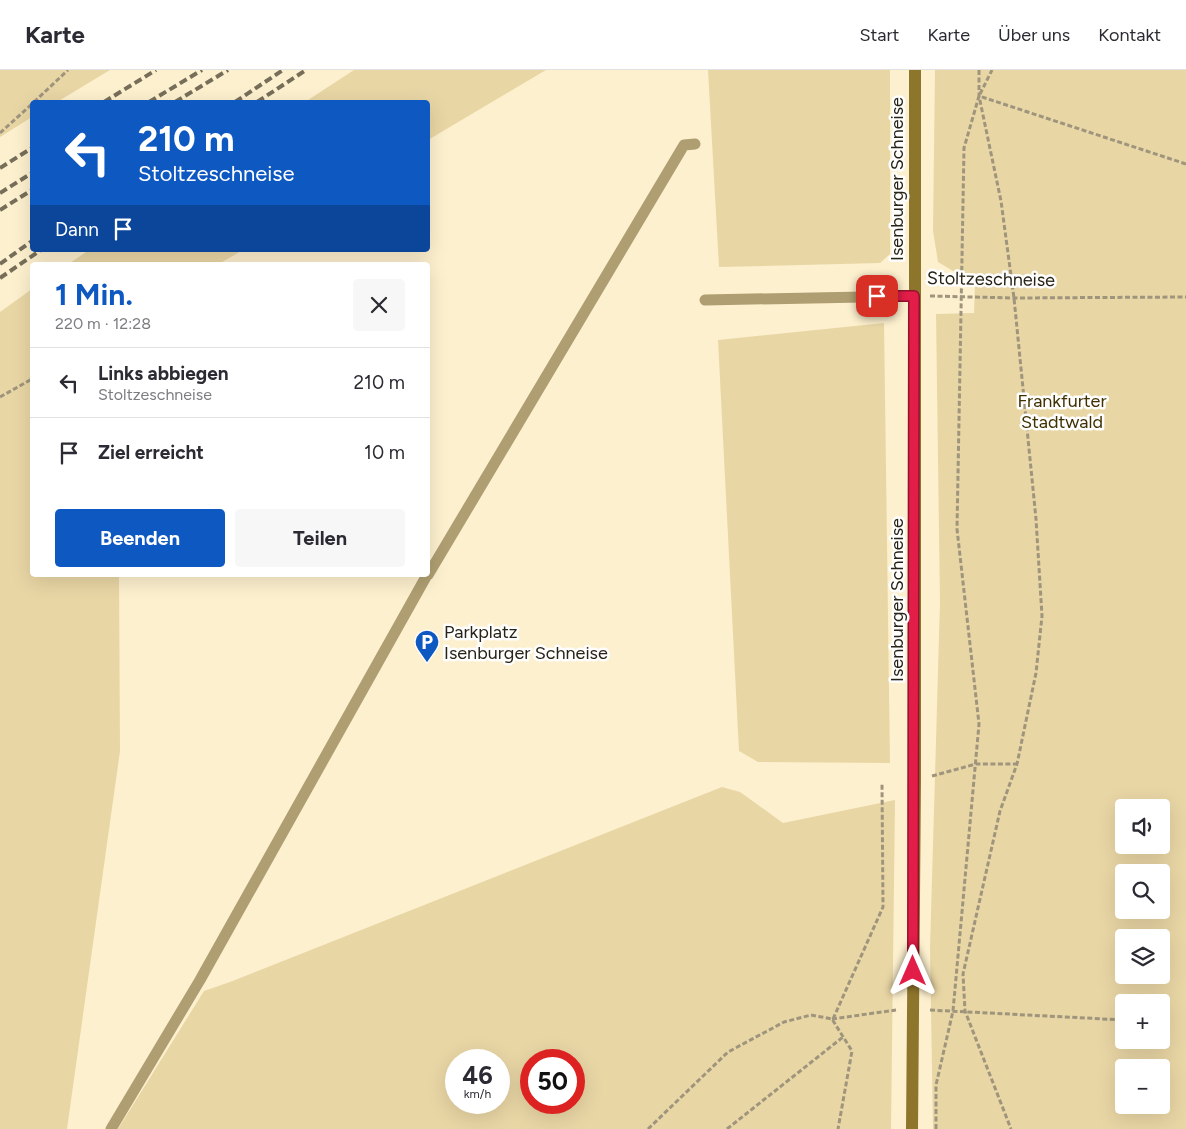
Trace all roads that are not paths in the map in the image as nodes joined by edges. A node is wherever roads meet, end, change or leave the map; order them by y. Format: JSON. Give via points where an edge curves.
{"nodes":[{"id":1,"x":914,"y":70,"type":"edge"},
{"id":2,"x":695,"y":144,"type":"dead end"},
{"id":3,"x":914,"y":296,"type":"junction"},
{"id":4,"x":705,"y":300,"type":"dead end"},
{"id":5,"x":430,"y":570,"type":"edge"},
{"id":6,"x":426,"y":577,"type":"edge"},
{"id":7,"x":111,"y":1129,"type":"edge"},
{"id":8,"x":912,"y":1129,"type":"edge"}],
"edges":[{"from":1,"to":3,"type":"main road","name":"Isenburger Schneise"},
{"from":2,"to":5,"type":"lane","via":[[684,145]]},
{"from":3,"to":4,"type":"lane","name":"Stoltzeschneise"},
{"from":3,"to":8,"type":"main road","name":"Isenburger Schneise"},
{"from":6,"to":7,"type":"lane","via":[[200,980]]}]}
